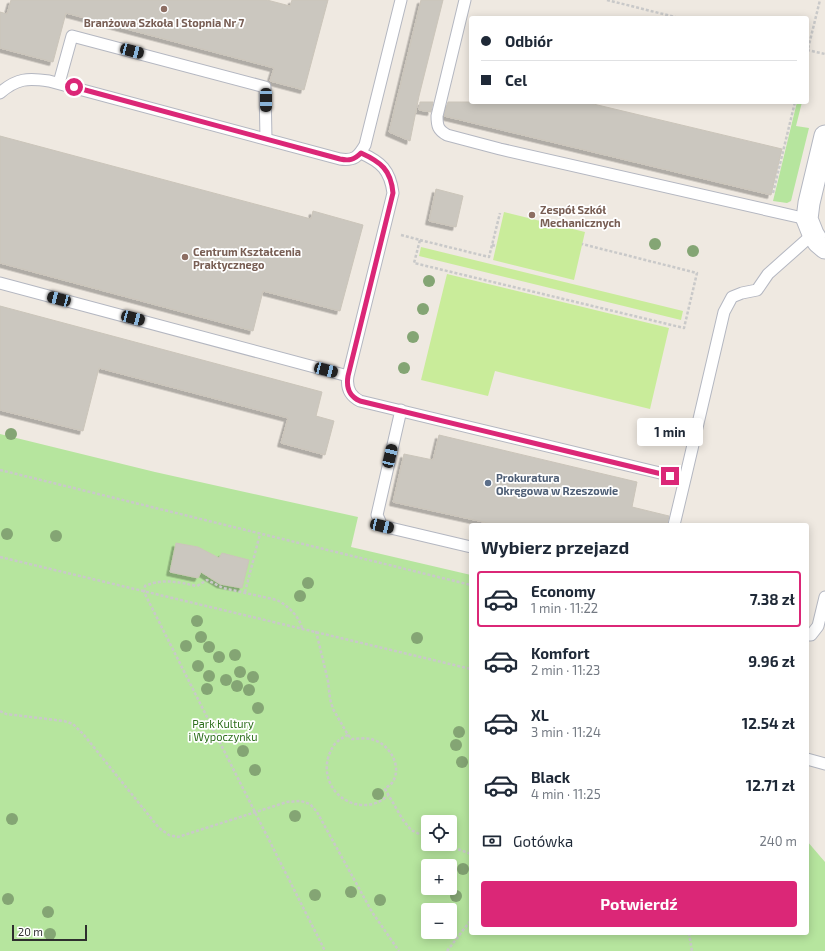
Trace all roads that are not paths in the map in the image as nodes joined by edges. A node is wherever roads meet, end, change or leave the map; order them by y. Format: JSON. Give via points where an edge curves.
{"nodes":[{"id":1,"x":401,"y":0,"type":"edge"},
{"id":2,"x":465,"y":0,"type":"edge"},
{"id":3,"x":60,"y":83,"type":"junction"},
{"id":4,"x":0,"y":93,"type":"edge"},
{"id":5,"x":825,"y":136,"type":"edge"},
{"id":6,"x":266,"y":139,"type":"junction"},
{"id":7,"x":361,"y":153,"type":"junction"},
{"id":8,"x":815,"y":234,"type":"edge"},
{"id":9,"x":0,"y":283,"type":"edge"},
{"id":10,"x":348,"y":376,"type":"junction"},
{"id":11,"x":401,"y":410,"type":"junction"},
{"id":12,"x":685,"y":479,"type":"junction"},
{"id":13,"x":674,"y":523,"type":"edge"},
{"id":14,"x":469,"y":547,"type":"edge"},
{"id":15,"x":825,"y":597,"type":"edge"},
{"id":16,"x":809,"y":635,"type":"edge"},
{"id":17,"x":809,"y":760,"type":"edge"},
{"id":18,"x":825,"y":764,"type":"edge"}],
"edges":[{"from":1,"to":7,"type":"lane"},
{"from":2,"to":8,"type":"lane","via":[[437,116],[440,131],[447,135]]},
{"from":3,"to":4,"type":"lane","via":[[23,79]]},
{"from":3,"to":6,"type":"lane"},
{"from":3,"to":6,"type":"lane","via":[[72,36],[265,87]]},
{"from":5,"to":8,"type":"street","via":[[809,202]]},
{"from":6,"to":7,"type":"lane","via":[[348,160],[356,158]]},
{"from":7,"to":10,"type":"lane","via":[[383,166],[390,178],[393,193]]},
{"from":8,"to":12,"type":"lane","via":[[768,274],[757,290],[732,297],[724,312]]},
{"from":9,"to":10,"type":"lane"},
{"from":10,"to":11,"type":"lane","via":[[348,390],[360,401]]},
{"from":11,"to":12,"type":"lane"},
{"from":11,"to":14,"type":"lane","via":[[377,515],[382,526]]},
{"from":12,"to":13,"type":"lane"},
{"from":15,"to":16,"type":"lane","via":[[818,626]]},
{"from":17,"to":18,"type":"lane"}]}
